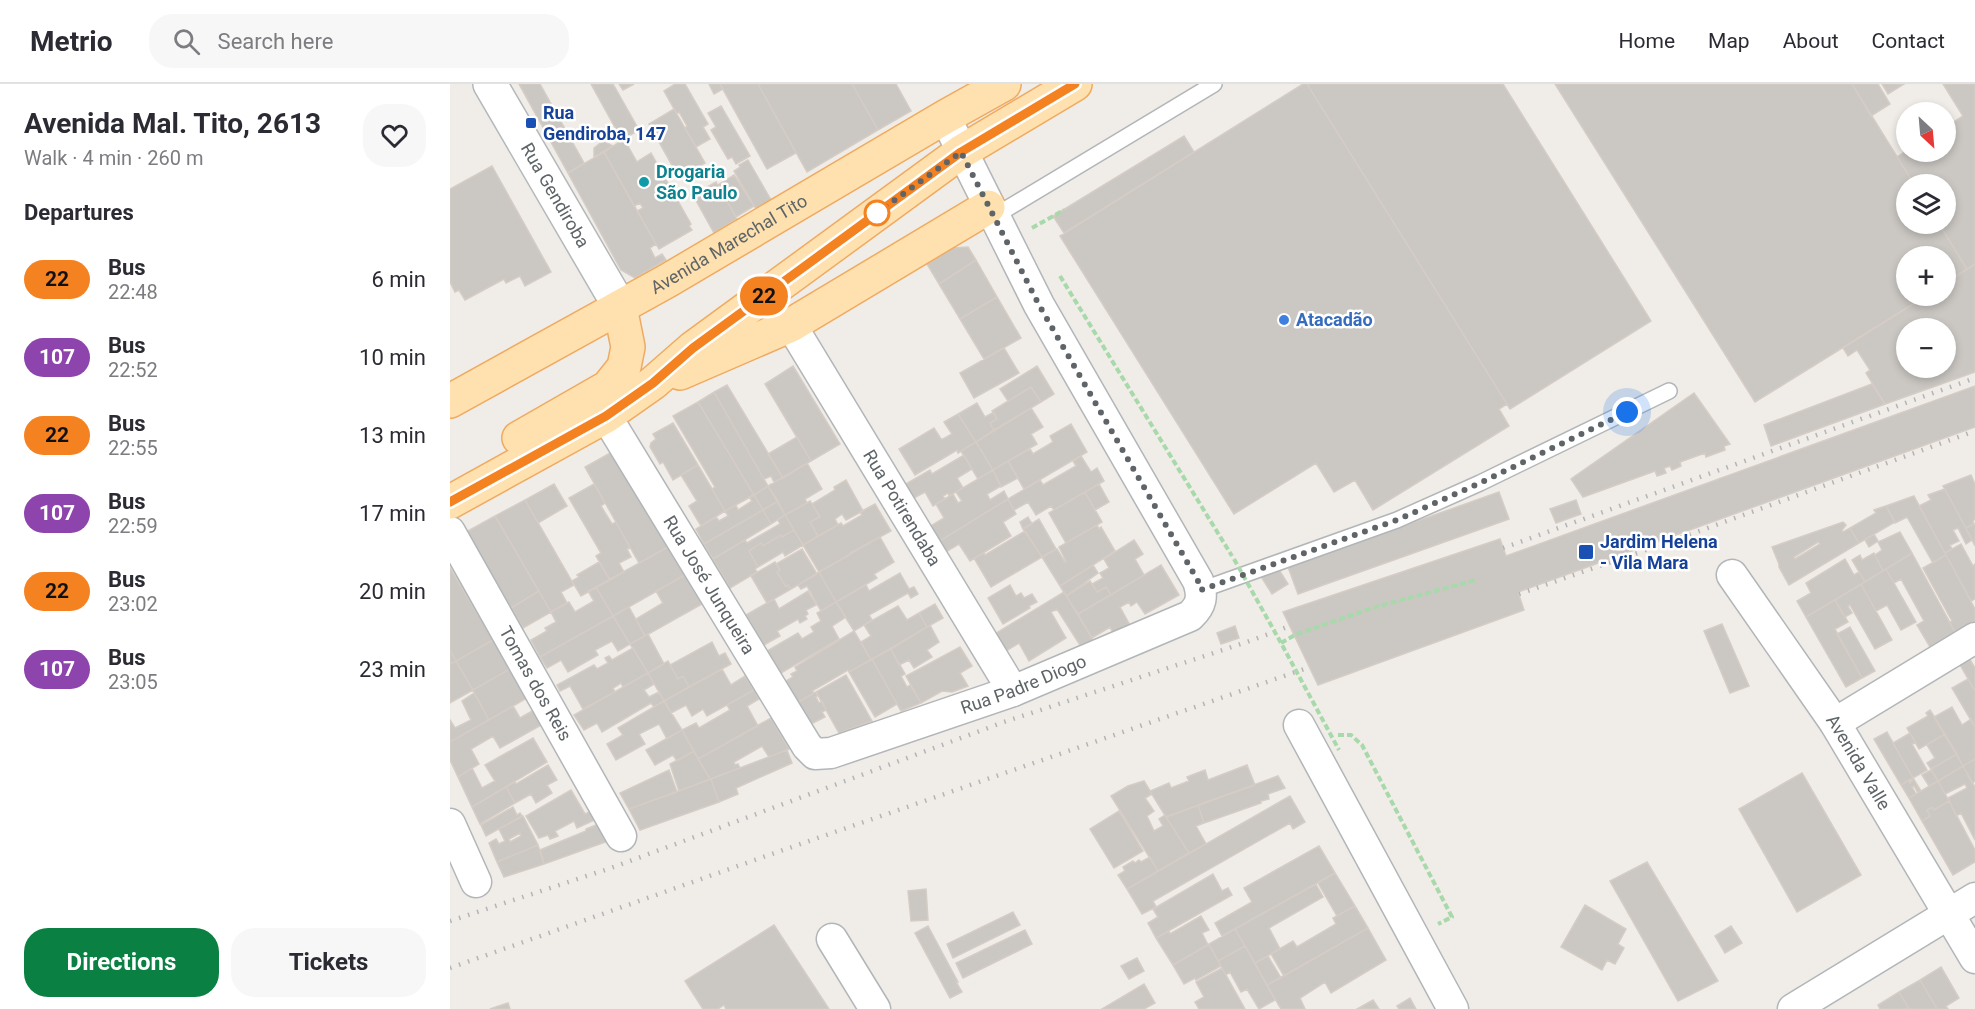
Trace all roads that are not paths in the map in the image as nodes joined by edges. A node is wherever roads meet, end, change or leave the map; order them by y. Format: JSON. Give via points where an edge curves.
{"nodes":[{"id":1,"x":490,"y":84,"type":"edge"},
{"id":2,"x":1004,"y":84,"type":"edge"},
{"id":3,"x":1075,"y":84,"type":"edge"},
{"id":4,"x":1214,"y":84,"type":"edge"},
{"id":5,"x":945,"y":117,"type":"junction"},
{"id":6,"x":961,"y":152,"type":"junction"},
{"id":7,"x":991,"y":212,"type":"junction"},
{"id":8,"x":620,"y":307,"type":"junction"},
{"id":9,"x":791,"y":325,"type":"junction"},
{"id":10,"x":653,"y":383,"type":"junction"},
{"id":11,"x":1669,"y":391,"type":"dead end"},
{"id":12,"x":450,"y":401,"type":"edge"},
{"id":13,"x":606,"y":416,"type":"junction"},
{"id":14,"x":450,"y":478,"type":"edge"},
{"id":15,"x":450,"y":502,"type":"edge"},
{"id":16,"x":450,"y":532,"type":"edge"},
{"id":17,"x":1732,"y":575,"type":"dead end"},
{"id":18,"x":1200,"y":585,"type":"junction"},
{"id":19,"x":1975,"y":638,"type":"edge"},
{"id":20,"x":1013,"y":691,"type":"junction"},
{"id":21,"x":1835,"y":723,"type":"junction"},
{"id":22,"x":1303,"y":732,"type":"dead end"},
{"id":23,"x":815,"y":754,"type":"joint"},
{"id":24,"x":450,"y":824,"type":"edge"},
{"id":25,"x":621,"y":836,"type":"dead end"},
{"id":26,"x":476,"y":882,"type":"dead end"},
{"id":27,"x":1975,"y":898,"type":"edge"},
{"id":28,"x":1949,"y":914,"type":"junction"},
{"id":29,"x":832,"y":939,"type":"dead end"},
{"id":30,"x":1975,"y":958,"type":"edge"},
{"id":31,"x":875,"y":1009,"type":"edge"},
{"id":32,"x":1453,"y":1009,"type":"edge"},
{"id":33,"x":1793,"y":1009,"type":"edge"}],
"edges":[{"from":1,"to":8,"type":"street","name":"Rua Gendiroba"},
{"from":2,"to":5,"type":"main road","name":"Avenida Marechal Tito"},
{"from":3,"to":6,"type":"main road"},
{"from":4,"to":7,"type":"lane"},
{"from":5,"to":6,"type":"street"},
{"from":5,"to":8,"type":"main road","name":"Avenida Marechal Tito"},
{"from":6,"to":7,"type":"street"},
{"from":6,"to":10,"type":"main road","via":[[693,348]]},
{"from":7,"to":9,"type":"main road"},
{"from":7,"to":18,"type":"street","via":[[1039,305]]},
{"from":8,"to":12,"type":"main road","name":"Avenida Marechal Tito"},
{"from":8,"to":14,"type":"main road","via":[[628,347],[624,366],[608,387]]},
{"from":9,"to":10,"type":"main road"},
{"from":9,"to":20,"type":"street","name":"Rua Potirendaba"},
{"from":10,"to":13,"type":"main road"},
{"from":11,"to":18,"type":"lane","via":[[1397,520]]},
{"from":13,"to":15,"type":"main road"},
{"from":13,"to":23,"type":"street","name":"Rua José Junqueira"},
{"from":16,"to":25,"type":"street","name":"Tomas dos Reis"},
{"from":17,"to":21,"type":"street","name":"Avenida Valle"},
{"from":18,"to":20,"type":"street","name":"Rua Padre Diogo","via":[[1202,600],[1190,616]]},
{"from":19,"to":21,"type":"street"},
{"from":20,"to":23,"type":"street","name":"Rua Padre Diogo","via":[[831,753]]},
{"from":21,"to":28,"type":"street","name":"Avenida Valle"},
{"from":22,"to":32,"type":"street"},
{"from":24,"to":26,"type":"street"},
{"from":27,"to":28,"type":"street"},
{"from":28,"to":30,"type":"street","name":"Avenida Valle"},
{"from":28,"to":33,"type":"street"},
{"from":29,"to":31,"type":"street"}]}
